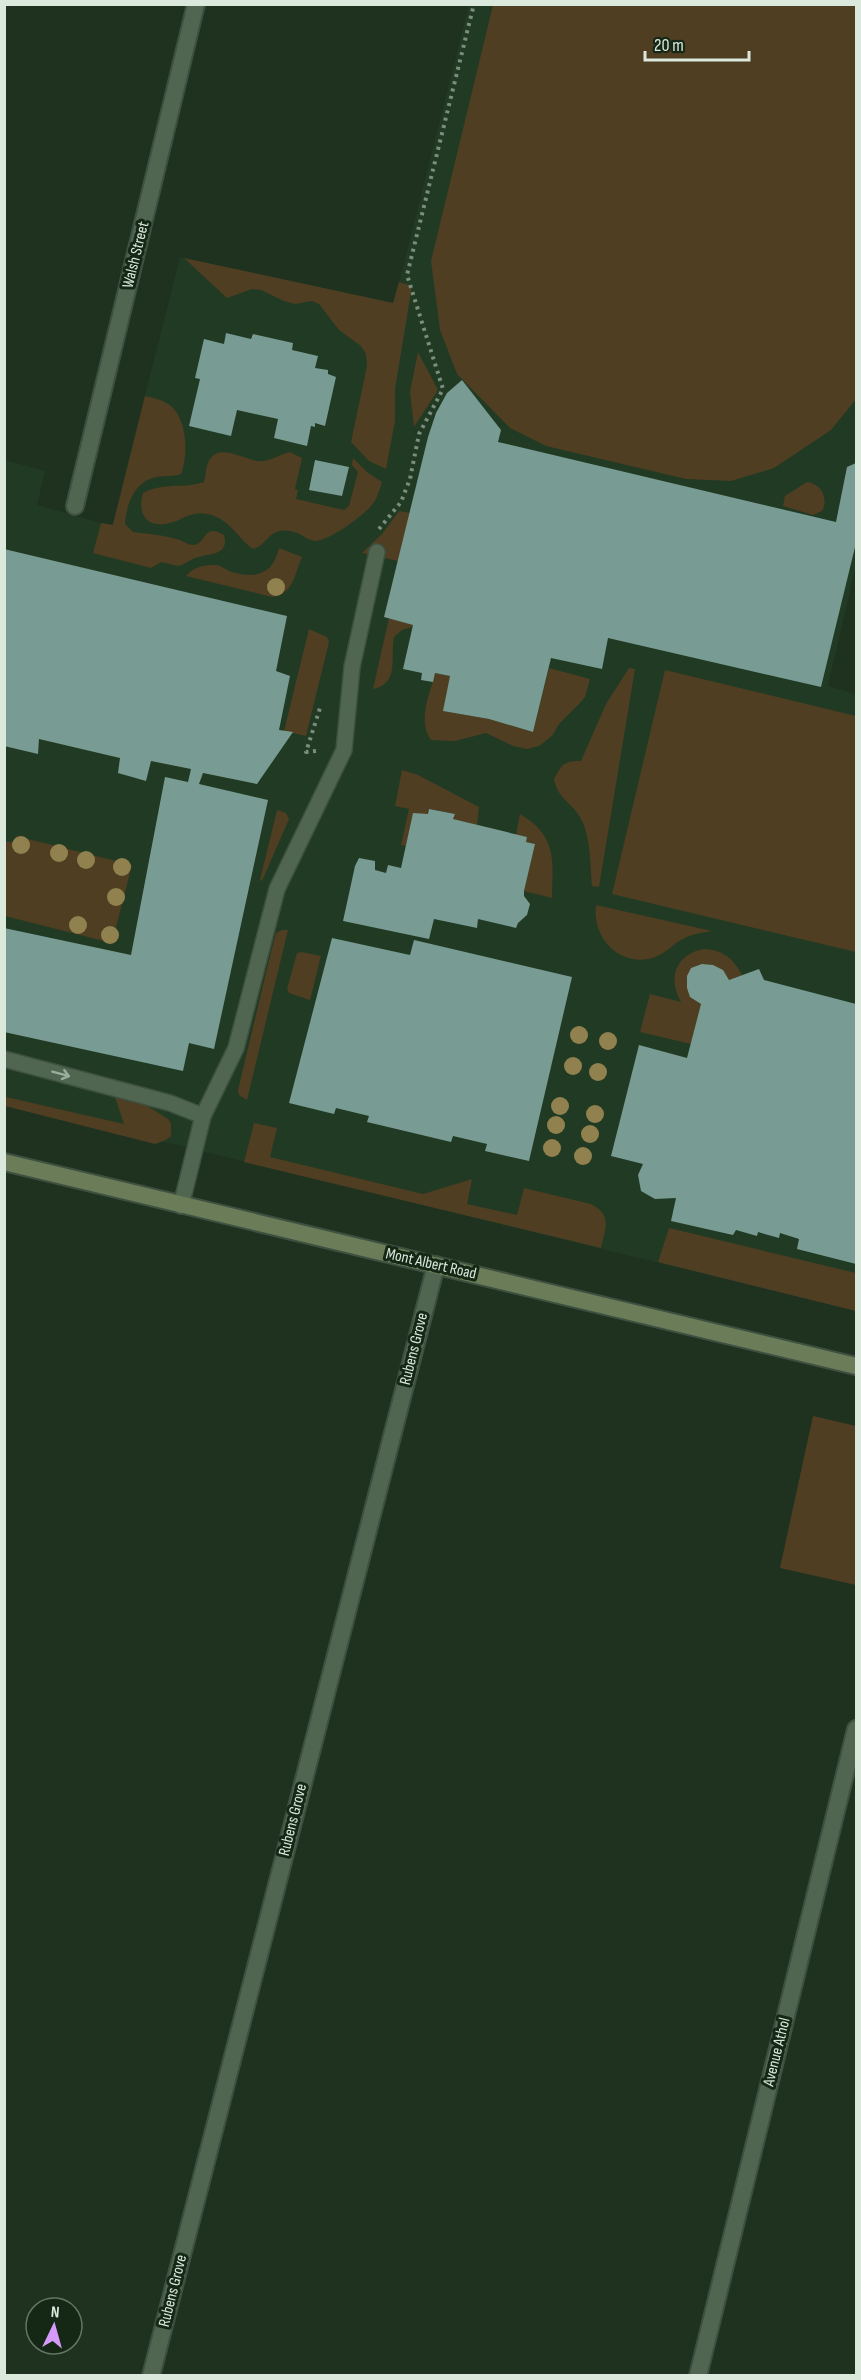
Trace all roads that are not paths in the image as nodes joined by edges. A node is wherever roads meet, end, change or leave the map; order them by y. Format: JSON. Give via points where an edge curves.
{"nodes":[{"id":1,"x":196,"y":4,"type":"edge"},
{"id":2,"x":75,"y":506,"type":"dead end"},
{"id":3,"x":377,"y":552,"type":"dead end"},
{"id":4,"x":4,"y":1059,"type":"edge"},
{"id":5,"x":203,"y":1116,"type":"junction"},
{"id":6,"x":4,"y":1162,"type":"edge"},
{"id":7,"x":181,"y":1206,"type":"junction"},
{"id":8,"x":436,"y":1265,"type":"junction"},
{"id":9,"x":856,"y":1366,"type":"edge"},
{"id":10,"x":856,"y":1729,"type":"edge"},
{"id":11,"x":151,"y":2376,"type":"edge"},
{"id":12,"x":698,"y":2376,"type":"edge"}],
"edges":[{"from":1,"to":2,"type":"street","name":"Walsh Street"},
{"from":3,"to":5,"type":"lane","via":[[352,667],[344,750],[278,889],[236,1048]]},
{"from":4,"to":5,"type":"lane","one_way":true,"via":[[170,1103]]},
{"from":5,"to":7,"type":"lane"},
{"from":6,"to":7,"type":"main road","name":"Mont Albert Road"},
{"from":7,"to":8,"type":"main road","name":"Mont Albert Road"},
{"from":8,"to":9,"type":"main road","name":"Mont Albert Road"},
{"from":8,"to":11,"type":"street","name":"Rubens Grove"},
{"from":10,"to":12,"type":"street","name":"Avenue Athol"}]}
